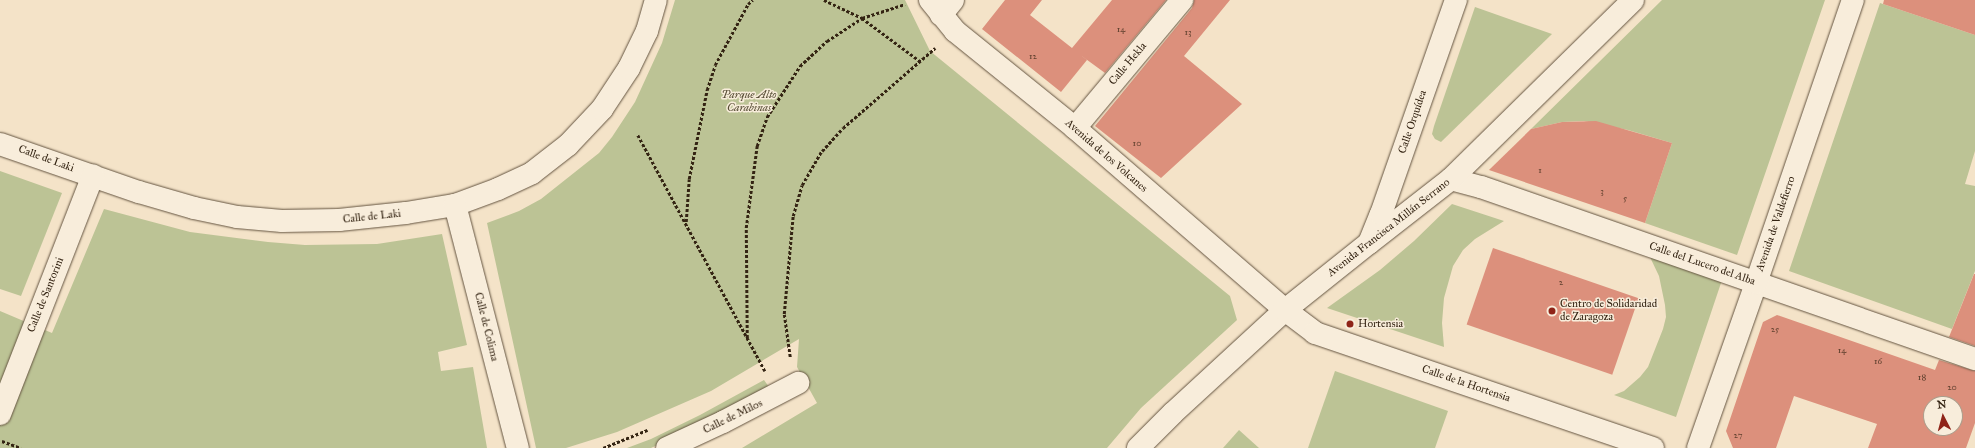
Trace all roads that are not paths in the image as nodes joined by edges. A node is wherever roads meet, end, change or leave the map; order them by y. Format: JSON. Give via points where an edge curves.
{"nodes":[{"id":1,"x":656,"y":0,"type":"edge"},
{"id":2,"x":1182,"y":0,"type":"edge"},
{"id":3,"x":1456,"y":0,"type":"edge"},
{"id":4,"x":1633,"y":0,"type":"edge"},
{"id":5,"x":1852,"y":0,"type":"edge"},
{"id":6,"x":933,"y":4,"type":"edge"},
{"id":7,"x":1075,"y":128,"type":"junction"},
{"id":8,"x":0,"y":144,"type":"edge"},
{"id":9,"x":93,"y":176,"type":"junction"},
{"id":10,"x":1451,"y":179,"type":"junction"},
{"id":11,"x":455,"y":205,"type":"junction"},
{"id":12,"x":1369,"y":243,"type":"junction"},
{"id":13,"x":1756,"y":283,"type":"junction"},
{"id":14,"x":1285,"y":310,"type":"junction"},
{"id":15,"x":1975,"y":359,"type":"edge"},
{"id":16,"x":798,"y":383,"type":"dead end"},
{"id":17,"x":0,"y":414,"type":"edge"},
{"id":18,"x":518,"y":448,"type":"edge"},
{"id":19,"x":667,"y":448,"type":"edge"},
{"id":20,"x":1138,"y":448,"type":"edge"},
{"id":21,"x":1653,"y":448,"type":"edge"},
{"id":22,"x":1698,"y":448,"type":"edge"}],
"edges":[{"from":1,"to":11,"type":"street","name":"Calle de Laki","via":[[647,31],[629,68],[602,109],[568,145],[532,173]]},
{"from":2,"to":7,"type":"street","name":"Calle Hekla"},
{"from":3,"to":12,"type":"street","name":"Calle Orquídea"},
{"from":4,"to":10,"type":"street","name":"Avenida Francisca Millán Serrano"},
{"from":5,"to":13,"type":"street","name":"Avenida de Valdefierro"},
{"from":6,"to":7,"type":"street","name":"Avenida de los Volcanes","via":[[955,31]]},
{"from":7,"to":14,"type":"street","name":"Avenida de los Volcanes"},
{"from":8,"to":9,"type":"street","name":"Calle de Laki"},
{"from":9,"to":11,"type":"street","name":"Calle de Laki","via":[[194,208],[237,217],[282,221],[346,220]]},
{"from":9,"to":17,"type":"street","name":"Calle de Santorini"},
{"from":10,"to":12,"type":"street","name":"Avenida Francisca Millán Serrano"},
{"from":10,"to":13,"type":"street","name":"Calle del Lucero del Alba","via":[[1481,187]]},
{"from":11,"to":18,"type":"street","name":"Calle de Colima"},
{"from":12,"to":14,"type":"street","name":"Avenida Francisca Millán Serrano"},
{"from":13,"to":15,"type":"street","name":"Calle del Lucero del Alba"},
{"from":13,"to":22,"type":"street","name":"Avenida de Valdefierro"},
{"from":14,"to":20,"type":"street","name":"Avenida Francisca Millán Serrano"},
{"from":14,"to":21,"type":"street","name":"Calle de la Hortensia","via":[[1315,333]]},
{"from":16,"to":19,"type":"street","name":"Calle de Milos"}]}
